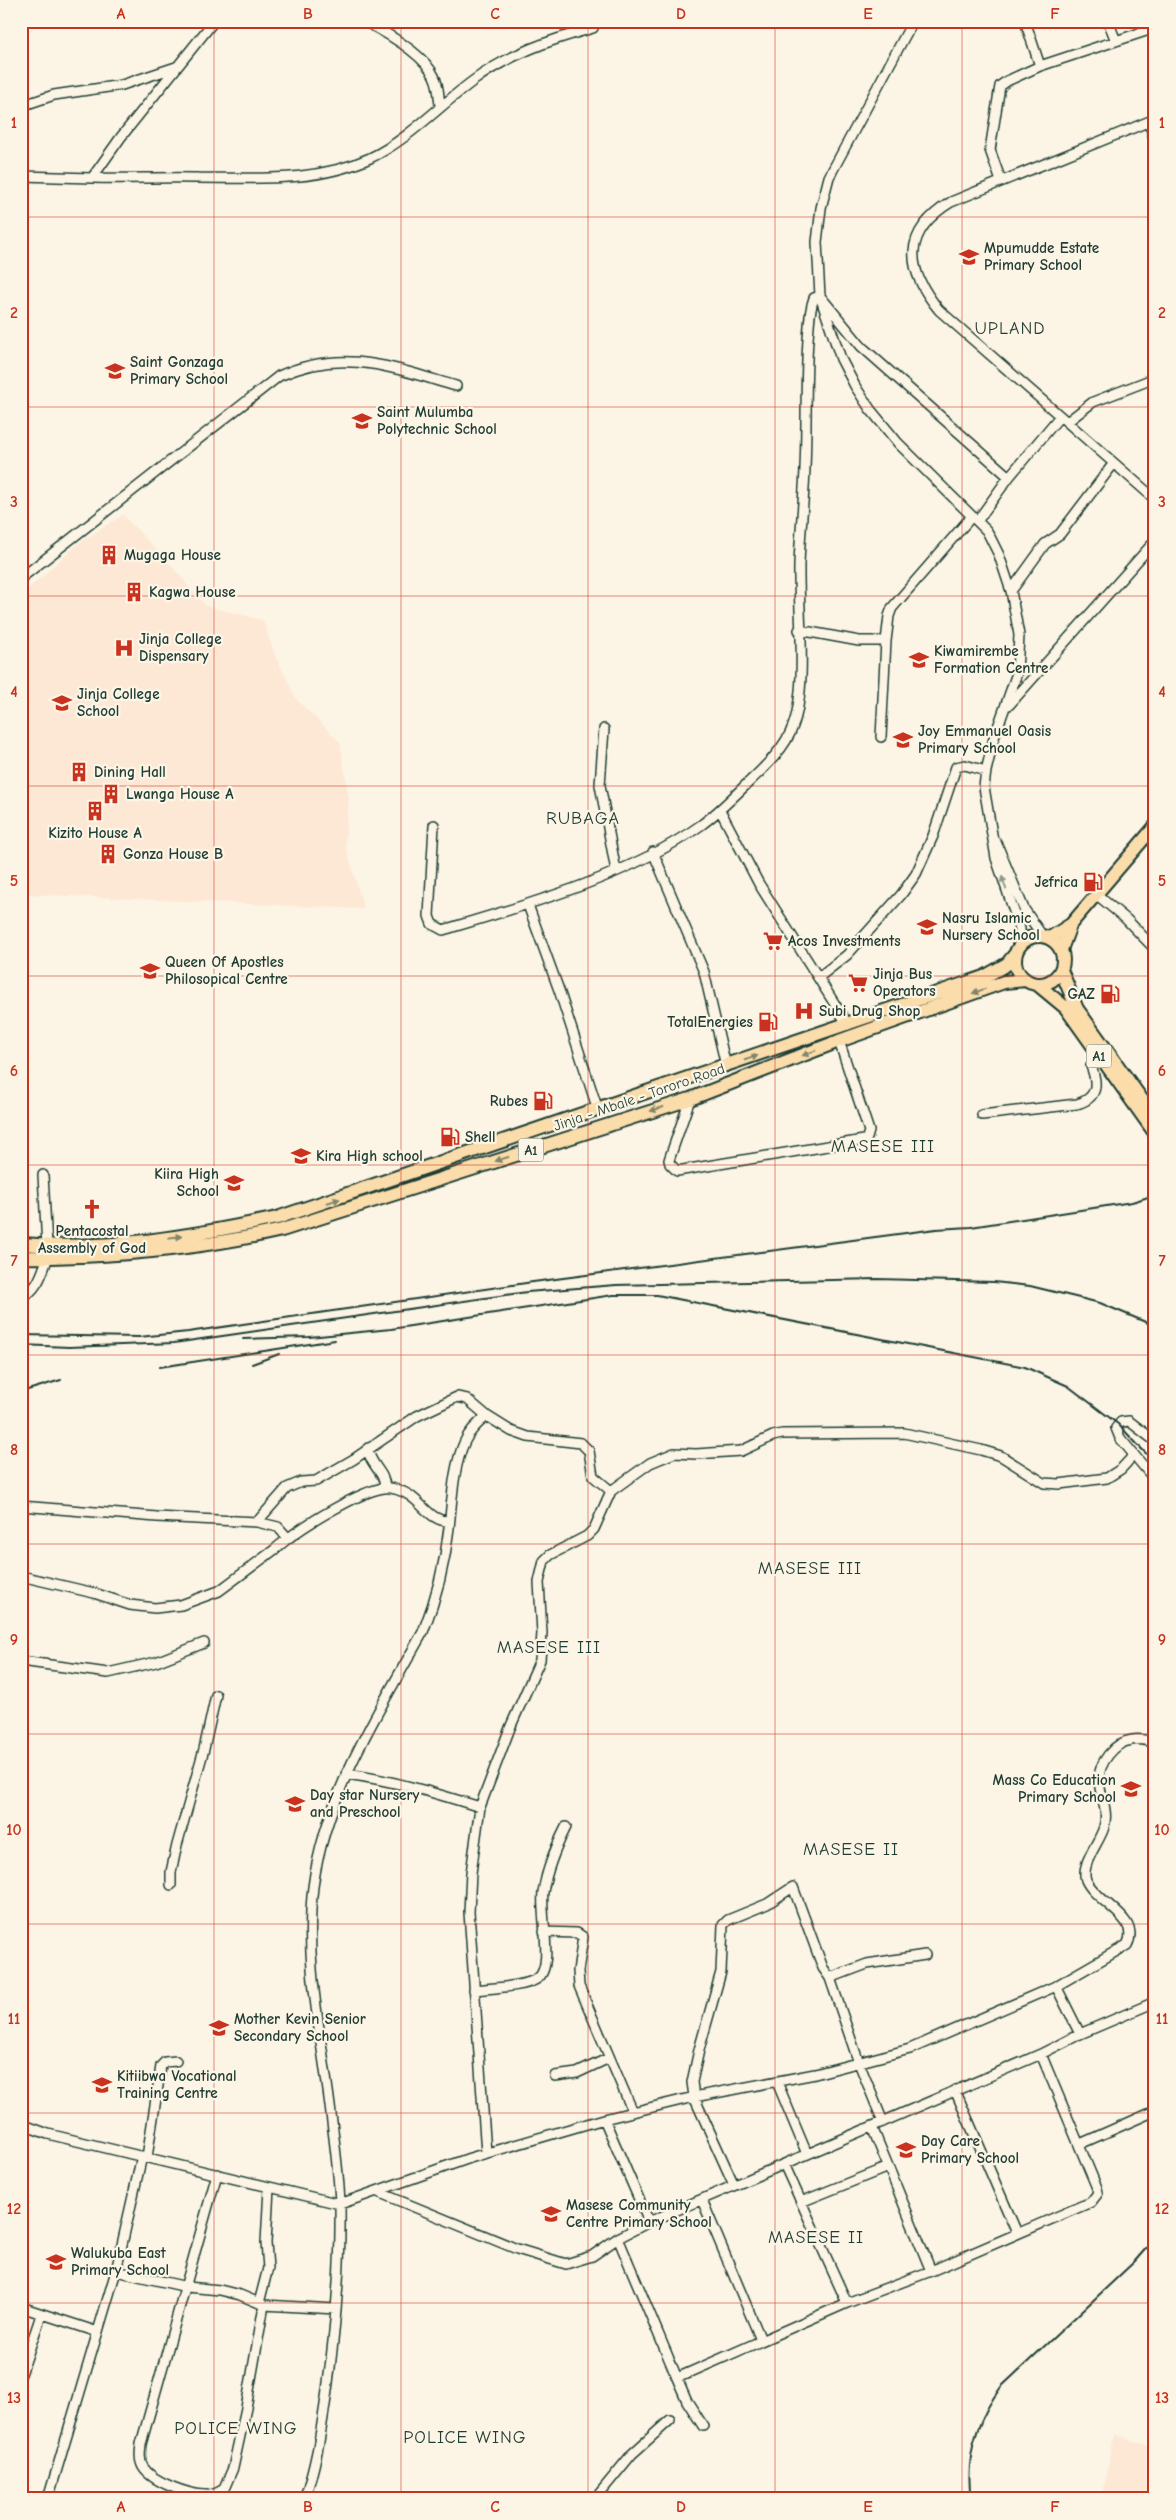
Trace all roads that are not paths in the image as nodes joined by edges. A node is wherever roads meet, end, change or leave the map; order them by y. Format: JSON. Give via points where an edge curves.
{"nodes":[{"id":1,"x":214,"y":21,"type":"edge"},
{"id":2,"x":364,"y":21,"type":"edge"},
{"id":3,"x":913,"y":21,"type":"edge"},
{"id":4,"x":1025,"y":21,"type":"edge"},
{"id":5,"x":1108,"y":21,"type":"edge"},
{"id":6,"x":593,"y":28,"type":"dead end"},
{"id":7,"x":1155,"y":28,"type":"edge"},
{"id":8,"x":1116,"y":41,"type":"junction"},
{"id":9,"x":1040,"y":66,"type":"junction"},
{"id":10,"x":176,"y":67,"type":"junction"},
{"id":11,"x":21,"y":106,"type":"edge"},
{"id":12,"x":440,"y":107,"type":"junction"},
{"id":13,"x":1152,"y":120,"type":"edge"},
{"id":14,"x":1155,"y":141,"type":"edge"},
{"id":15,"x":21,"y":176,"type":"edge"},
{"id":16,"x":92,"y":178,"type":"junction"},
{"id":17,"x":1001,"y":180,"type":"junction"},
{"id":18,"x":820,"y":296,"type":"junction"},
{"id":19,"x":1152,"y":382,"type":"edge"},
{"id":20,"x":456,"y":386,"type":"dead end"},
{"id":21,"x":1064,"y":419,"type":"junction"},
{"id":22,"x":1114,"y":463,"type":"junction"},
{"id":23,"x":1010,"y":477,"type":"junction"},
{"id":24,"x":1155,"y":499,"type":"edge"},
{"id":25,"x":975,"y":518,"type":"junction"},
{"id":26,"x":1155,"y":541,"type":"edge"},
{"id":27,"x":21,"y":578,"type":"edge"},
{"id":28,"x":1011,"y":591,"type":"junction"},
{"id":29,"x":799,"y":630,"type":"junction"},
{"id":30,"x":886,"y":641,"type":"junction"},
{"id":31,"x":1006,"y":709,"type":"junction"},
{"id":32,"x":604,"y":729,"type":"dead end"},
{"id":33,"x":881,"y":736,"type":"dead end"},
{"id":34,"x":986,"y":771,"type":"junction"},
{"id":35,"x":720,"y":810,"type":"junction"},
{"id":36,"x":434,"y":825,"type":"dead end"},
{"id":37,"x":992,"y":833,"type":"junction"},
{"id":38,"x":1152,"y":833,"type":"edge"},
{"id":39,"x":653,"y":852,"type":"junction"},
{"id":40,"x":616,"y":871,"type":"junction"},
{"id":41,"x":1096,"y":894,"type":"junction"},
{"id":42,"x":528,"y":905,"type":"junction"},
{"id":43,"x":1071,"y":924,"type":"junction"},
{"id":44,"x":1046,"y":938,"type":"junction"},
{"id":45,"x":1155,"y":949,"type":"edge"},
{"id":46,"x":1018,"y":950,"type":"junction"},
{"id":47,"x":1061,"y":951,"type":"junction"},
{"id":48,"x":1061,"y":970,"type":"junction"},
{"id":49,"x":819,"y":977,"type":"junction"},
{"id":50,"x":1031,"y":982,"type":"junction"},
{"id":51,"x":848,"y":1024,"type":"junction"},
{"id":52,"x":839,"y":1042,"type":"junction"},
{"id":53,"x":1099,"y":1056,"type":"junction"},
{"id":54,"x":726,"y":1066,"type":"junction"},
{"id":55,"x":690,"y":1099,"type":"junction"},
{"id":56,"x":598,"y":1110,"type":"junction"},
{"id":57,"x":982,"y":1115,"type":"dead end"},
{"id":58,"x":1155,"y":1118,"type":"edge"},
{"id":59,"x":1155,"y":1133,"type":"edge"},
{"id":60,"x":43,"y":1175,"type":"dead end"},
{"id":61,"x":21,"y":1244,"type":"edge"},
{"id":62,"x":47,"y":1252,"type":"junction"},
{"id":63,"x":21,"y":1257,"type":"edge"},
{"id":64,"x":21,"y":1298,"type":"edge"},
{"id":65,"x":487,"y":1416,"type":"junction"},
{"id":66,"x":1155,"y":1441,"type":"edge"},
{"id":67,"x":368,"y":1448,"type":"junction"},
{"id":68,"x":1134,"y":1456,"type":"junction"},
{"id":69,"x":1155,"y":1480,"type":"edge"},
{"id":70,"x":385,"y":1488,"type":"junction"},
{"id":71,"x":611,"y":1491,"type":"junction"},
{"id":72,"x":21,"y":1506,"type":"edge"},
{"id":73,"x":449,"y":1521,"type":"junction"},
{"id":74,"x":258,"y":1522,"type":"junction"},
{"id":75,"x":278,"y":1528,"type":"junction"},
{"id":76,"x":298,"y":1530,"type":"junction"},
{"id":77,"x":286,"y":1540,"type":"junction"},
{"id":78,"x":21,"y":1576,"type":"edge"},
{"id":79,"x":204,"y":1643,"type":"dead end"},
{"id":80,"x":21,"y":1661,"type":"edge"},
{"id":81,"x":216,"y":1695,"type":"dead end"},
{"id":82,"x":1155,"y":1742,"type":"edge"},
{"id":83,"x":346,"y":1774,"type":"junction"},
{"id":84,"x":480,"y":1807,"type":"junction"},
{"id":85,"x":566,"y":1827,"type":"dead end"},
{"id":86,"x":171,"y":1885,"type":"dead end"},
{"id":87,"x":544,"y":1932,"type":"junction"},
{"id":88,"x":924,"y":1955,"type":"dead end"},
{"id":89,"x":830,"y":1978,"type":"junction"},
{"id":90,"x":1056,"y":1986,"type":"junction"},
{"id":91,"x":474,"y":1990,"type":"junction"},
{"id":92,"x":1155,"y":2002,"type":"edge"},
{"id":93,"x":1080,"y":2034,"type":"junction"},
{"id":94,"x":1041,"y":2054,"type":"junction"},
{"id":95,"x":609,"y":2058,"type":"junction"},
{"id":96,"x":176,"y":2061,"type":"dead end"},
{"id":97,"x":859,"y":2063,"type":"junction"},
{"id":98,"x":555,"y":2076,"type":"dead end"},
{"id":99,"x":776,"y":2082,"type":"junction"},
{"id":100,"x":955,"y":2090,"type":"junction"},
{"id":101,"x":694,"y":2097,"type":"junction"},
{"id":102,"x":1155,"y":2110,"type":"edge"},
{"id":103,"x":633,"y":2112,"type":"junction"},
{"id":104,"x":604,"y":2119,"type":"junction"},
{"id":105,"x":883,"y":2122,"type":"junction"},
{"id":106,"x":21,"y":2124,"type":"edge"},
{"id":107,"x":872,"y":2127,"type":"junction"},
{"id":108,"x":1080,"y":2144,"type":"junction"},
{"id":109,"x":486,"y":2153,"type":"junction"},
{"id":110,"x":806,"y":2154,"type":"junction"},
{"id":111,"x":144,"y":2156,"type":"junction"},
{"id":112,"x":784,"y":2164,"type":"junction"},
{"id":113,"x":888,"y":2167,"type":"junction"},
{"id":114,"x":217,"y":2174,"type":"junction"},
{"id":115,"x":734,"y":2186,"type":"junction"},
{"id":116,"x":270,"y":2188,"type":"junction"},
{"id":117,"x":378,"y":2192,"type":"junction"},
{"id":118,"x":702,"y":2200,"type":"junction"},
{"id":119,"x":801,"y":2202,"type":"junction"},
{"id":120,"x":340,"y":2204,"type":"junction"},
{"id":121,"x":649,"y":2222,"type":"junction"},
{"id":122,"x":1017,"y":2233,"type":"junction"},
{"id":123,"x":618,"y":2238,"type":"junction"},
{"id":124,"x":116,"y":2271,"type":"junction"},
{"id":125,"x":931,"y":2271,"type":"junction"},
{"id":126,"x":186,"y":2287,"type":"junction"},
{"id":127,"x":847,"y":2303,"type":"junction"},
{"id":128,"x":261,"y":2304,"type":"junction"},
{"id":129,"x":21,"y":2307,"type":"edge"},
{"id":130,"x":336,"y":2309,"type":"junction"},
{"id":131,"x":42,"y":2315,"type":"junction"},
{"id":132,"x":98,"y":2332,"type":"junction"},
{"id":133,"x":761,"y":2340,"type":"junction"},
{"id":134,"x":21,"y":2374,"type":"edge"},
{"id":135,"x":677,"y":2378,"type":"junction"},
{"id":136,"x":670,"y":2420,"type":"dead end"},
{"id":137,"x":703,"y":2426,"type":"dead end"},
{"id":138,"x":180,"y":2495,"type":"edge"},
{"id":139,"x":21,"y":2497,"type":"edge"},
{"id":140,"x":304,"y":2497,"type":"edge"},
{"id":141,"x":25,"y":2499,"type":"edge"},
{"id":142,"x":48,"y":2499,"type":"edge"},
{"id":143,"x":320,"y":2499,"type":"edge"},
{"id":144,"x":594,"y":2499,"type":"edge"}],
"edges":[{"from":1,"to":10,"type":"street"},
{"from":2,"to":12,"type":"street","via":[[405,46],[428,68],[436,81]]},
{"from":3,"to":18,"type":"street","via":[[829,177],[817,242]]},
{"from":4,"to":9,"type":"street"},
{"from":5,"to":8,"type":"street"},
{"from":6,"to":12,"type":"street","via":[[544,42],[515,55],[474,80]]},
{"from":7,"to":8,"type":"street"},
{"from":8,"to":9,"type":"street"},
{"from":9,"to":17,"type":"street","via":[[1000,86],[990,150]]},
{"from":10,"to":11,"type":"street","via":[[122,85],[54,95]]},
{"from":10,"to":16,"type":"street"},
{"from":12,"to":16,"type":"street","via":[[383,152],[354,165],[322,173],[235,180]]},
{"from":13,"to":14,"type":"street"},
{"from":13,"to":17,"type":"street"},
{"from":15,"to":16,"type":"street"},
{"from":17,"to":21,"type":"street","via":[[932,214],[920,230],[915,270],[924,290],[939,310]]},
{"from":18,"to":23,"type":"street","via":[[861,346]]},
{"from":18,"to":25,"type":"street","via":[[841,359],[870,409],[912,458]]},
{"from":18,"to":29,"type":"street","via":[[814,298],[812,304],[806,373]]},
{"from":19,"to":21,"type":"street","via":[[1098,400]]},
{"from":20,"to":27,"type":"street","via":[[393,367],[347,360],[326,361],[292,370],[279,376]]},
{"from":21,"to":22,"type":"street"},
{"from":21,"to":23,"type":"street"},
{"from":22,"to":24,"type":"street"},
{"from":22,"to":28,"type":"street","via":[[1060,534],[1045,544]]},
{"from":23,"to":25,"type":"street"},
{"from":25,"to":28,"type":"street","via":[[993,541]]},
{"from":25,"to":30,"type":"street","via":[[892,608],[888,616]]},
{"from":26,"to":31,"type":"street"},
{"from":28,"to":31,"type":"street","via":[[1019,635],[1017,673]]},
{"from":29,"to":30,"type":"street","via":[[859,641]]},
{"from":29,"to":35,"type":"street","via":[[800,692],[793,728],[760,772]]},
{"from":30,"to":33,"type":"street"},
{"from":31,"to":34,"type":"street","via":[[994,738]]},
{"from":32,"to":40,"type":"street","via":[[600,785]]},
{"from":34,"to":37,"type":"street","via":[[986,802]]},
{"from":34,"to":49,"type":"street","via":[[965,765],[956,767],[933,836],[916,874],[847,956]]},
{"from":35,"to":39,"type":"street","via":[[700,826]]},
{"from":35,"to":49,"type":"street","via":[[759,884]]},
{"from":36,"to":42,"type":"street","via":[[429,916],[436,928],[443,930]]},
{"from":37,"to":44,"type":"street","via":[[1024,909]]},
{"from":46,"to":37,"type":"street","one_way":true,"via":[[1020,929],[996,858]]},
{"from":38,"to":41,"type":"main road"},
{"from":39,"to":40,"type":"street"},
{"from":39,"to":54,"type":"street","via":[[704,972]]},
{"from":40,"to":42,"type":"street"},
{"from":41,"to":43,"type":"main road"},
{"from":41,"to":45,"type":"street"},
{"from":42,"to":56,"type":"street"},
{"from":43,"to":44,"type":"main road"},
{"from":43,"to":47,"type":"main road"},
{"from":44,"to":46,"type":"highway","number":"A1","via":[[1026,940]]},
{"from":44,"to":47,"type":"highway"},
{"from":46,"to":50,"type":"highway","number":"A1","via":[[1016,968]]},
{"from":46,"to":51,"type":"highway","name":"Jinja - Mbale - Tororo Road","number":"A1","via":[[1007,964],[984,977]]},
{"from":47,"to":48,"type":"highway","number":"A1"},
{"from":48,"to":50,"type":"highway","number":"A1","via":[[1047,983]]},
{"from":48,"to":58,"type":"highway","number":"A1","via":[[1078,1009]]},
{"from":49,"to":51,"type":"street"},
{"from":50,"to":52,"type":"highway","name":"Jinja - Mbale - Tororo Road","number":"A1","one_way":true,"via":[[1004,982]]},
{"from":50,"to":53,"type":"highway","number":"A1","via":[[1066,1008]]},
{"from":54,"to":51,"type":"highway","name":"Jinja - Mbale - Tororo Road","number":"A1","one_way":true},
{"from":52,"to":55,"type":"highway","name":"Jinja - Mbale - Tororo Road","number":"A1","one_way":true},
{"from":52,"to":55,"type":"street","via":[[869,1131],[867,1138],[677,1171],[670,1164],[671,1155]]},
{"from":53,"to":57,"type":"street","via":[[1091,1066],[1096,1083],[1088,1101]]},
{"from":53,"to":59,"type":"highway","number":"A1"},
{"from":54,"to":56,"type":"highway","name":"Jinja - Mbale - Tororo Road","number":"A1"},
{"from":55,"to":62,"type":"highway","name":"Jinja - Mbale - Tororo Road","number":"A1","one_way":true,"via":[[282,1230],[234,1241],[117,1254]]},
{"from":62,"to":56,"type":"highway","name":"Jinja - Mbale - Tororo Road","number":"A1","one_way":true,"via":[[185,1236],[277,1218]]},
{"from":60,"to":62,"type":"street"},
{"from":61,"to":62,"type":"highway","name":"Jinja - Mbale - Tororo Road","number":"A1"},
{"from":62,"to":63,"type":"highway","name":"Jinja - Mbale - Tororo Road","number":"A1"},
{"from":62,"to":64,"type":"street","via":[[38,1284]]},
{"from":65,"to":67,"type":"street","via":[[467,1399],[453,1397]]},
{"from":65,"to":71,"type":"street","via":[[528,1437],[581,1443],[588,1451],[593,1476]]},
{"from":65,"to":73,"type":"street","via":[[471,1430],[464,1443]]},
{"from":66,"to":68,"type":"street","via":[[1132,1422],[1120,1422],[1116,1431]]},
{"from":67,"to":70,"type":"street","via":[[370,1460],[384,1476]]},
{"from":67,"to":74,"type":"street","via":[[316,1481],[301,1482],[287,1488]]},
{"from":68,"to":69,"type":"street"},
{"from":68,"to":71,"type":"street","via":[[1107,1478],[1044,1483],[994,1454],[904,1433],[797,1432],[772,1436],[741,1451],[674,1453],[650,1463]]},
{"from":70,"to":73,"type":"street","via":[[401,1490],[435,1518]]},
{"from":70,"to":76,"type":"street","via":[[356,1499]]},
{"from":71,"to":84,"type":"street","via":[[588,1536],[544,1561],[539,1582],[540,1660]]},
{"from":72,"to":74,"type":"street"},
{"from":73,"to":83,"type":"street","via":[[440,1583],[423,1632]]},
{"from":74,"to":75,"type":"street"},
{"from":75,"to":76,"type":"street"},
{"from":75,"to":77,"type":"street","via":[[286,1534]]},
{"from":76,"to":77,"type":"street"},
{"from":77,"to":78,"type":"street","via":[[219,1591],[182,1605],[155,1608],[130,1605]]},
{"from":79,"to":80,"type":"street","via":[[156,1662],[108,1673]]},
{"from":81,"to":86,"type":"street","via":[[177,1845]]},
{"from":82,"to":90,"type":"street","via":[[1130,1740],[1111,1751],[1104,1762],[1099,1784],[1104,1800],[1105,1826],[1085,1871],[1086,1880],[1102,1901],[1124,1920],[1131,1929],[1132,1937],[1127,1946]]},
{"from":83,"to":84,"type":"street","via":[[376,1778]]},
{"from":83,"to":120,"type":"street","via":[[319,1855],[311,1903],[310,1939]]},
{"from":84,"to":91,"type":"street","via":[[469,1912]]},
{"from":85,"to":87,"type":"street","via":[[552,1855],[545,1882]]},
{"from":87,"to":91,"type":"street","via":[[547,1965],[537,1980]]},
{"from":87,"to":95,"type":"street","via":[[577,1933],[583,1937],[579,1986]]},
{"from":88,"to":89,"type":"street","via":[[867,1964]]},
{"from":89,"to":97,"type":"street"},
{"from":89,"to":101,"type":"street","via":[[823,1968],[793,1886],[767,1904],[728,1920],[723,1925],[721,1972],[695,2067]]},
{"from":90,"to":93,"type":"street"},
{"from":90,"to":97,"type":"street","via":[[910,2049]]},
{"from":91,"to":109,"type":"street"},
{"from":92,"to":93,"type":"street"},
{"from":93,"to":94,"type":"street"},
{"from":94,"to":100,"type":"street"},
{"from":94,"to":108,"type":"street"},
{"from":95,"to":98,"type":"street","via":[[576,2073]]},
{"from":95,"to":103,"type":"street"},
{"from":96,"to":111,"type":"street","via":[[160,2066]]},
{"from":97,"to":99,"type":"street"},
{"from":97,"to":105,"type":"street"},
{"from":99,"to":101,"type":"street"},
{"from":99,"to":110,"type":"street"},
{"from":100,"to":105,"type":"street"},
{"from":100,"to":122,"type":"street"},
{"from":101,"to":103,"type":"street"},
{"from":101,"to":115,"type":"street"},
{"from":102,"to":108,"type":"street"},
{"from":103,"to":104,"type":"street"},
{"from":104,"to":109,"type":"street"},
{"from":104,"to":121,"type":"street"},
{"from":105,"to":107,"type":"street"},
{"from":106,"to":111,"type":"street","via":[[48,2134]]},
{"from":107,"to":110,"type":"street"},
{"from":107,"to":113,"type":"street"},
{"from":108,"to":122,"type":"street","via":[[1097,2188],[1095,2198]]},
{"from":109,"to":117,"type":"street"},
{"from":110,"to":112,"type":"street"},
{"from":111,"to":114,"type":"street"},
{"from":111,"to":124,"type":"street"},
{"from":112,"to":115,"type":"street"},
{"from":112,"to":119,"type":"street"},
{"from":113,"to":119,"type":"street"},
{"from":113,"to":125,"type":"street"},
{"from":114,"to":116,"type":"street"},
{"from":114,"to":126,"type":"street"},
{"from":115,"to":118,"type":"street"},
{"from":116,"to":120,"type":"street"},
{"from":116,"to":128,"type":"street","via":[[266,2243],[268,2268]]},
{"from":117,"to":120,"type":"street"},
{"from":117,"to":123,"type":"street","via":[[559,2264],[581,2262]]},
{"from":118,"to":121,"type":"street"},
{"from":118,"to":133,"type":"street"},
{"from":119,"to":127,"type":"street"},
{"from":120,"to":130,"type":"street"},
{"from":121,"to":123,"type":"street"},
{"from":122,"to":125,"type":"street"},
{"from":123,"to":135,"type":"street"},
{"from":124,"to":126,"type":"street"},
{"from":124,"to":132,"type":"street"},
{"from":125,"to":127,"type":"street"},
{"from":126,"to":128,"type":"street","via":[[220,2290]]},
{"from":126,"to":138,"type":"street","via":[[140,2456],[147,2472]]},
{"from":127,"to":133,"type":"street"},
{"from":128,"to":130,"type":"street"},
{"from":128,"to":138,"type":"street","via":[[246,2408],[229,2480],[218,2493]]},
{"from":129,"to":131,"type":"street"},
{"from":130,"to":140,"type":"street","via":[[323,2413]]},
{"from":131,"to":132,"type":"street"},
{"from":131,"to":134,"type":"street"},
{"from":132,"to":142,"type":"street"},
{"from":133,"to":135,"type":"street"},
{"from":135,"to":137,"type":"street"},
{"from":136,"to":144,"type":"street","via":[[632,2454]]},
{"from":139,"to":141,"type":"street"},
{"from":140,"to":143,"type":"street"}]}
